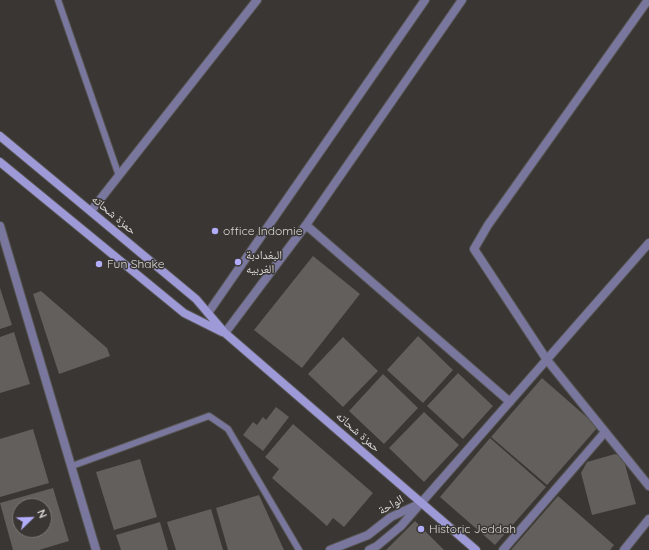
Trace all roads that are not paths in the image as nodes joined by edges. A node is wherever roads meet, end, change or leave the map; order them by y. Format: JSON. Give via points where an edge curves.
{"nodes":[{"id":1,"x":58,"y":0,"type":"edge"},
{"id":2,"x":257,"y":0,"type":"edge"},
{"id":3,"x":425,"y":0,"type":"edge"},
{"id":4,"x":462,"y":0,"type":"edge"},
{"id":5,"x":648,"y":0,"type":"edge"},
{"id":6,"x":0,"y":136,"type":"edge"},
{"id":7,"x":0,"y":162,"type":"edge"},
{"id":8,"x":119,"y":176,"type":"junction"},
{"id":9,"x":91,"y":211,"type":"junction"},
{"id":10,"x":306,"y":225,"type":"junction"},
{"id":11,"x":0,"y":226,"type":"edge"},
{"id":12,"x":649,"y":243,"type":"edge"},
{"id":13,"x":208,"y":313,"type":"junction"},
{"id":14,"x":225,"y":333,"type":"junction"},
{"id":15,"x":547,"y":360,"type":"junction"},
{"id":16,"x":510,"y":402,"type":"junction"},
{"id":17,"x":605,"y":432,"type":"junction"},
{"id":18,"x":72,"y":466,"type":"junction"},
{"id":19,"x":649,"y":486,"type":"edge"},
{"id":20,"x":421,"y":503,"type":"junction"},
{"id":21,"x":649,"y":519,"type":"edge"},
{"id":22,"x":96,"y":550,"type":"edge"},
{"id":23,"x":299,"y":550,"type":"edge"},
{"id":24,"x":330,"y":550,"type":"edge"},
{"id":25,"x":368,"y":550,"type":"edge"},
{"id":26,"x":476,"y":550,"type":"edge"},
{"id":27,"x":503,"y":550,"type":"edge"},
{"id":28,"x":624,"y":550,"type":"edge"}],
"edges":[{"from":1,"to":8,"type":"lane"},
{"from":2,"to":8,"type":"street"},
{"from":3,"to":13,"type":"street"},
{"from":4,"to":10,"type":"street"},
{"from":5,"to":15,"type":"street","via":[[488,224],[474,249]]},
{"from":6,"to":9,"type":"main road","name":"حمزة شحاته"},
{"from":7,"to":14,"type":"main road","name":"حمزة شحاته","via":[[184,313]]},
{"from":8,"to":9,"type":"street"},
{"from":9,"to":13,"type":"main road","name":"حمزة شحاته","via":[[196,299]]},
{"from":10,"to":14,"type":"street"},
{"from":10,"to":16,"type":"street"},
{"from":11,"to":18,"type":"street"},
{"from":12,"to":15,"type":"street"},
{"from":13,"to":14,"type":"main road","name":"حمزة شحاته"},
{"from":14,"to":20,"type":"main road","name":"حمزة شحاته"},
{"from":15,"to":16,"type":"street"},
{"from":15,"to":17,"type":"street"},
{"from":16,"to":20,"type":"street"},
{"from":17,"to":19,"type":"street"},
{"from":17,"to":27,"type":"street"},
{"from":18,"to":22,"type":"street"},
{"from":18,"to":23,"type":"lane","via":[[209,416],[228,428]]},
{"from":20,"to":24,"type":"street","name":"الواحة","via":[[391,517],[368,535]]},
{"from":20,"to":25,"type":"street","name":"الواحة","via":[[401,526],[377,546]]},
{"from":20,"to":26,"type":"main road","name":"حمزة شحاته"},
{"from":21,"to":28,"type":"street"}]}
